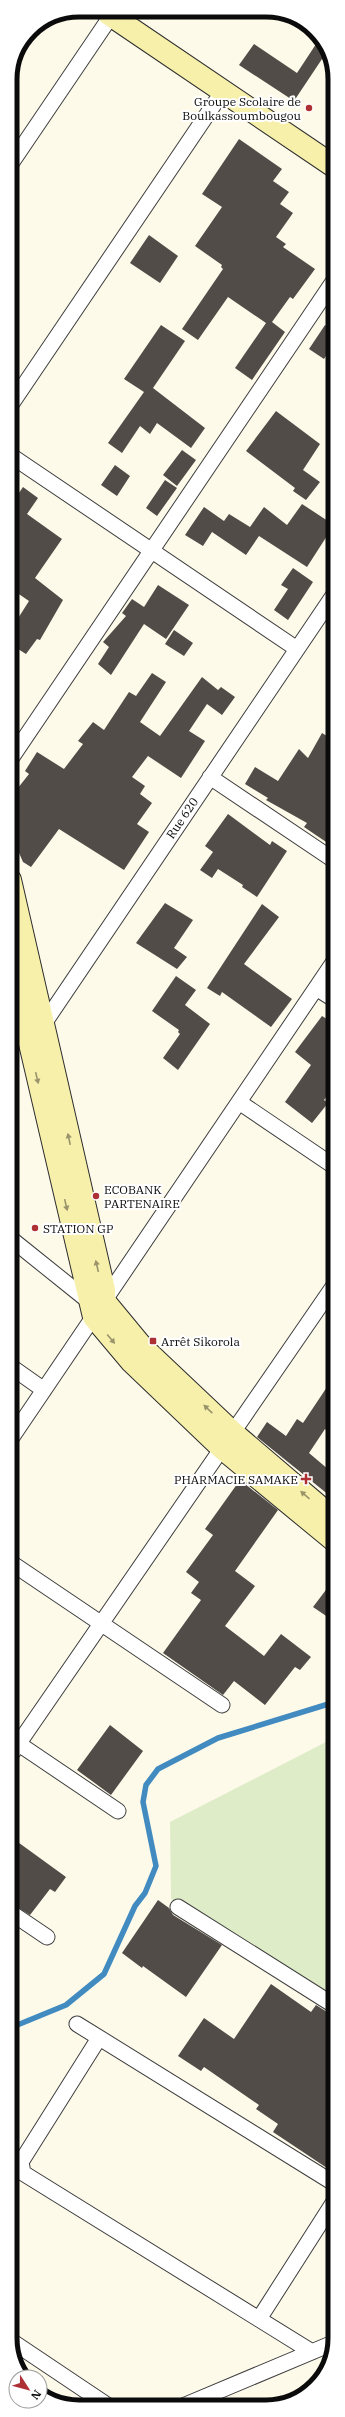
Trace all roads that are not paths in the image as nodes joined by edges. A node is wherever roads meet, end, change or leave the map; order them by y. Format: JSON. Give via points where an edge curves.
{"nodes":[{"id":1,"x":109,"y":17,"type":"edge"},
{"id":2,"x":113,"y":17,"type":"edge"},
{"id":3,"x":223,"y":91,"type":"junction"},
{"id":4,"x":17,"y":154,"type":"edge"},
{"id":5,"x":328,"y":162,"type":"edge"},
{"id":6,"x":328,"y":289,"type":"edge"},
{"id":7,"x":17,"y":396,"type":"edge"},
{"id":8,"x":17,"y":460,"type":"edge"},
{"id":9,"x":151,"y":551,"type":"junction"},
{"id":10,"x":328,"y":603,"type":"edge"},
{"id":11,"x":297,"y":649,"type":"junction"},
{"id":12,"x":17,"y":750,"type":"edge"},
{"id":13,"x":210,"y":776,"type":"junction"},
{"id":14,"x":328,"y":856,"type":"edge"},
{"id":15,"x":17,"y":909,"type":"edge"},
{"id":16,"x":328,"y":970,"type":"edge"},
{"id":17,"x":316,"y":988,"type":"junction"},
{"id":18,"x":17,"y":990,"type":"edge"},
{"id":19,"x":328,"y":996,"type":"edge"},
{"id":20,"x":44,"y":1023,"type":"junction"},
{"id":21,"x":29,"y":1044,"type":"junction"},
{"id":22,"x":239,"y":1102,"type":"junction"},
{"id":23,"x":328,"y":1162,"type":"edge"},
{"id":24,"x":17,"y":1244,"type":"edge"},
{"id":25,"x":328,"y":1294,"type":"edge"},
{"id":26,"x":96,"y":1307,"type":"junction"},
{"id":27,"x":17,"y":1371,"type":"edge"},
{"id":28,"x":44,"y":1390,"type":"junction"},
{"id":29,"x":17,"y":1430,"type":"edge"},
{"id":30,"x":227,"y":1441,"type":"junction"},
{"id":31,"x":328,"y":1515,"type":"edge"},
{"id":32,"x":328,"y":1535,"type":"edge"},
{"id":33,"x":17,"y":1567,"type":"edge"},
{"id":34,"x":101,"y":1624,"type":"junction"},
{"id":35,"x":222,"y":1705,"type":"dead end"},
{"id":36,"x":17,"y":1737,"type":"edge"},
{"id":37,"x":17,"y":1743,"type":"edge"},
{"id":38,"x":118,"y":1811,"type":"dead end"},
{"id":39,"x":178,"y":1907,"type":"dead end"},
{"id":40,"x":17,"y":1917,"type":"edge"},
{"id":41,"x":47,"y":1937,"type":"dead end"},
{"id":42,"x":328,"y":2002,"type":"edge"},
{"id":43,"x":77,"y":2024,"type":"dead end"},
{"id":44,"x":99,"y":2038,"type":"junction"},
{"id":45,"x":328,"y":2180,"type":"edge"},
{"id":46,"x":328,"y":2211,"type":"edge"},
{"id":47,"x":260,"y":2319,"type":"junction"},
{"id":48,"x":18,"y":2345,"type":"edge"},
{"id":49,"x":327,"y":2346,"type":"edge"},
{"id":50,"x":312,"y":2352,"type":"junction"},
{"id":51,"x":100,"y":2400,"type":"edge"},
{"id":52,"x":197,"y":2400,"type":"edge"}],
"edges":[{"from":1,"to":4,"type":"street"},
{"from":2,"to":3,"type":"main road"},
{"from":3,"to":5,"type":"main road"},
{"from":3,"to":7,"type":"street"},
{"from":6,"to":9,"type":"street"},
{"from":8,"to":9,"type":"street"},
{"from":9,"to":11,"type":"street"},
{"from":9,"to":12,"type":"street"},
{"from":10,"to":11,"type":"street","name":"Rue 620"},
{"from":11,"to":13,"type":"street","name":"Rue 620"},
{"from":13,"to":14,"type":"street"},
{"from":13,"to":20,"type":"street","name":"Rue 620"},
{"from":15,"to":20,"type":"main road"},
{"from":16,"to":17,"type":"street"},
{"from":17,"to":19,"type":"street"},
{"from":17,"to":22,"type":"street"},
{"from":18,"to":21,"type":"main road"},
{"from":20,"to":21,"type":"street","name":"Rue 620"},
{"from":26,"to":20,"type":"main road","one_way":true,"via":[[104,1290]]},
{"from":21,"to":26,"type":"main road","one_way":true,"via":[[84,1285]]},
{"from":22,"to":23,"type":"street"},
{"from":22,"to":26,"type":"street"},
{"from":24,"to":26,"type":"street"},
{"from":25,"to":30,"type":"street"},
{"from":26,"to":28,"type":"street"},
{"from":26,"to":30,"type":"main road","via":[[142,1347]]},
{"from":27,"to":28,"type":"street"},
{"from":28,"to":29,"type":"street"},
{"from":31,"to":30,"type":"main road","one_way":true},
{"from":30,"to":32,"type":"main road"},
{"from":30,"to":34,"type":"street"},
{"from":33,"to":34,"type":"street"},
{"from":34,"to":35,"type":"street"},
{"from":34,"to":36,"type":"street"},
{"from":37,"to":38,"type":"street"},
{"from":39,"to":42,"type":"street"},
{"from":40,"to":41,"type":"street"},
{"from":43,"to":44,"type":"street"},
{"from":44,"to":45,"type":"street"},
{"from":44,"to":47,"type":"street","via":[[21,2162],[23,2173]]},
{"from":46,"to":47,"type":"street"},
{"from":47,"to":50,"type":"street"},
{"from":48,"to":51,"type":"street"},
{"from":49,"to":50,"type":"street"},
{"from":50,"to":52,"type":"street"}]}
